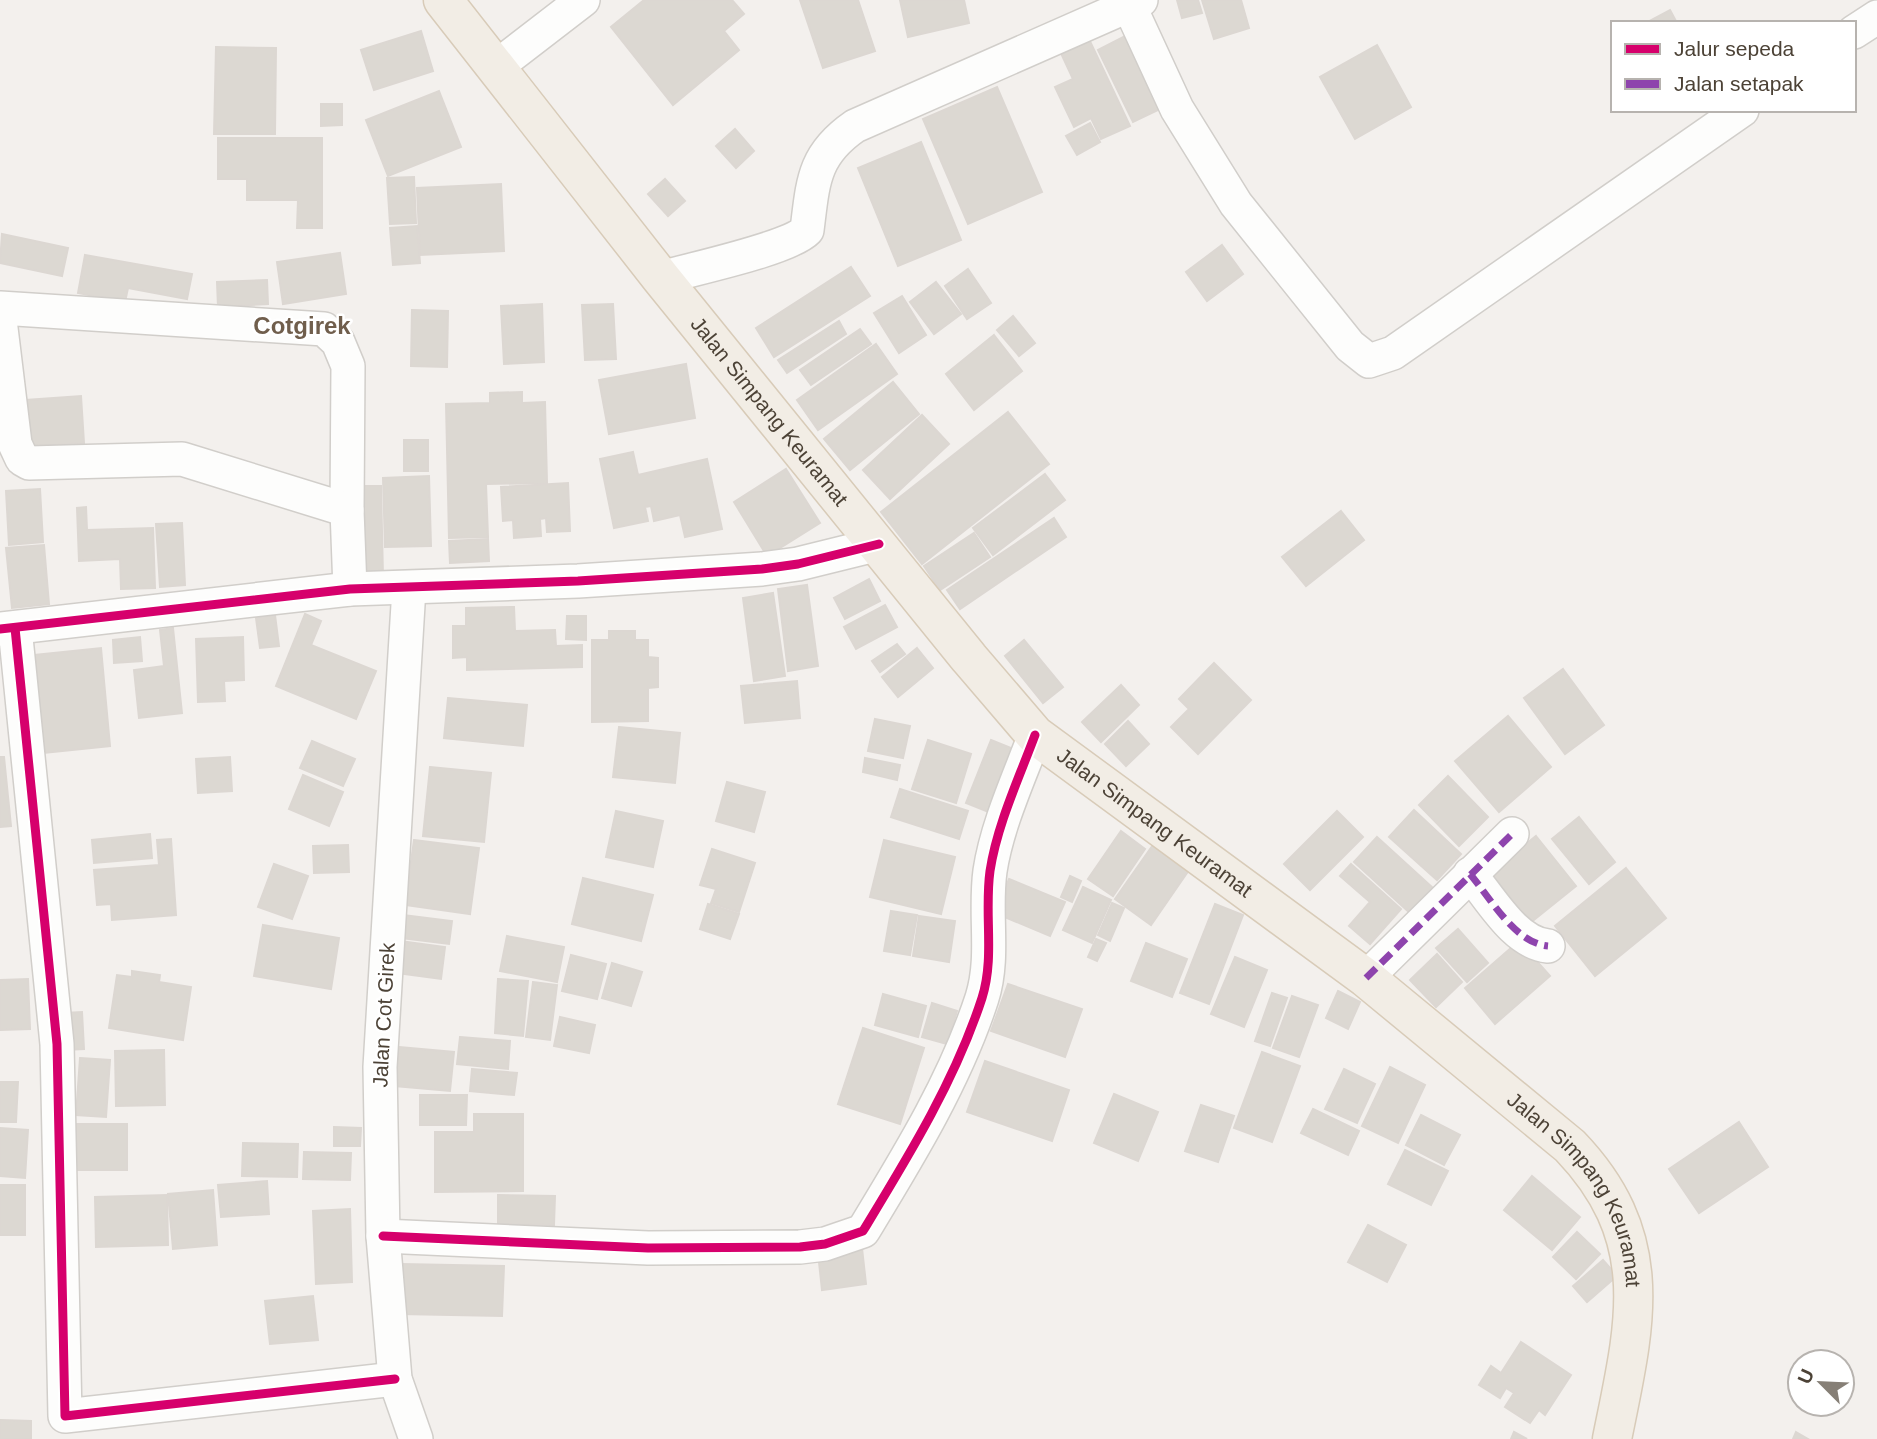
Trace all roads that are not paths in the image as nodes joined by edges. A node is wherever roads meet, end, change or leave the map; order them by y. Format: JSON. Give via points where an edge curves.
{"nodes":[{"id":1,"x":443,"y":0,"type":"edge"},
{"id":2,"x":583,"y":0,"type":"edge"},
{"id":3,"x":1135,"y":3,"type":"edge"},
{"id":4,"x":1877,"y":17,"type":"edge"},
{"id":5,"x":1856,"y":31,"type":"edge"},
{"id":6,"x":496,"y":67,"type":"junction"},
{"id":7,"x":1739,"y":112,"type":"edge"},
{"id":8,"x":661,"y":278,"type":"junction"},
{"id":9,"x":0,"y":308,"type":"edge"},
{"id":10,"x":0,"y":320,"type":"edge"},
{"id":11,"x":347,"y":510,"type":"junction"},
{"id":12,"x":879,"y":544,"type":"junction"},
{"id":13,"x":409,"y":588,"type":"junction"},
{"id":14,"x":350,"y":589,"type":"junction"},
{"id":15,"x":8,"y":628,"type":"edge"},
{"id":16,"x":1035,"y":735,"type":"junction"},
{"id":17,"x":1512,"y":834,"type":"dead end"},
{"id":18,"x":1470,"y":874,"type":"junction"},
{"id":19,"x":1548,"y":946,"type":"dead end"},
{"id":20,"x":1366,"y":978,"type":"junction"},
{"id":21,"x":383,"y":1236,"type":"junction"},
{"id":22,"x":395,"y":1379,"type":"junction"},
{"id":23,"x":63,"y":1427,"type":"edge"},
{"id":24,"x":416,"y":1439,"type":"edge"},
{"id":25,"x":1612,"y":1439,"type":"edge"}],
"edges":[{"from":1,"to":6,"type":"main road","name":"Jalan Simpang Keuramat"},
{"from":2,"to":6,"type":"street"},
{"from":3,"to":7,"type":"street","via":[[1177,109],[1236,204],[1350,346],[1369,361],[1393,352]]},
{"from":3,"to":8,"type":"street","via":[[847,131],[822,158],[814,175],[807,230],[802,235]]},
{"from":4,"to":5,"type":"street"},
{"from":6,"to":8,"type":"main road","name":"Jalan Simpang Keuramat"},
{"from":8,"to":12,"type":"main road","name":"Jalan Simpang Keuramat"},
{"from":9,"to":11,"type":"street","via":[[324,329],[338,342],[348,366]]},
{"from":10,"to":11,"type":"street","via":[[15,444],[29,463],[182,459]]},
{"from":11,"to":14,"type":"street"},
{"from":12,"to":13,"type":"street","via":[[762,569]]},
{"from":12,"to":16,"type":"main road","name":"Jalan Simpang Keuramat"},
{"from":13,"to":14,"type":"street"},
{"from":13,"to":21,"type":"street","name":"Jalan Cot Girek","via":[[380,1067]]},
{"from":14,"to":15,"type":"street"},
{"from":15,"to":23,"type":"street","via":[[57,1044]]},
{"from":16,"to":20,"type":"main road","name":"Jalan Simpang Keuramat"},
{"from":16,"to":21,"type":"street","via":[[991,868],[988,968],[982,998],[939,1100],[863,1231],[825,1244],[786,1247],[648,1248]]},
{"from":17,"to":18,"type":"street"},
{"from":18,"to":19,"type":"street","via":[[1522,935],[1534,945]]},
{"from":18,"to":20,"type":"street"},
{"from":20,"to":25,"type":"main road","name":"Jalan Simpang Keuramat","via":[[1570,1146],[1594,1171],[1609,1199],[1626,1234],[1633,1302],[1633,1335]]},
{"from":21,"to":22,"type":"street","name":"Jalan Cot Girek"},
{"from":22,"to":23,"type":"street"},
{"from":22,"to":24,"type":"street","name":"Jalan Cot Girek"}]}
